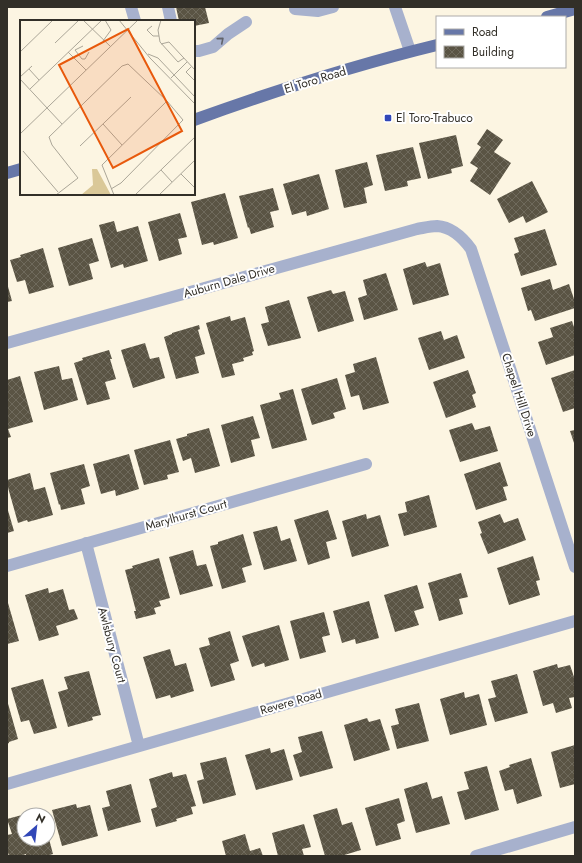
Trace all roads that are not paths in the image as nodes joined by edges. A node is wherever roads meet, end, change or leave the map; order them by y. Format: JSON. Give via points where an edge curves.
{"nodes":[{"id":1,"x":131,"y":7,"type":"edge"},
{"id":2,"x":168,"y":7,"type":"edge"},
{"id":3,"x":333,"y":7,"type":"edge"},
{"id":4,"x":395,"y":7,"type":"edge"},
{"id":5,"x":295,"y":9,"type":"dead end"},
{"id":6,"x":575,"y":9,"type":"edge"},
{"id":7,"x":550,"y":16,"type":"edge"},
{"id":8,"x":135,"y":20,"type":"edge"},
{"id":9,"x":171,"y":20,"type":"edge"},
{"id":10,"x":246,"y":22,"type":"dead end"},
{"id":11,"x":436,"y":45,"type":"edge"},
{"id":12,"x":195,"y":51,"type":"edge"},
{"id":13,"x":410,"y":52,"type":"junction"},
{"id":14,"x":195,"y":120,"type":"edge"},
{"id":15,"x":20,"y":169,"type":"edge"},
{"id":16,"x":7,"y":173,"type":"edge"},
{"id":17,"x":452,"y":230,"type":"joint"},
{"id":18,"x":7,"y":343,"type":"edge"},
{"id":19,"x":366,"y":464,"type":"dead end"},
{"id":20,"x":86,"y":544,"type":"junction"},
{"id":21,"x":7,"y":566,"type":"edge"},
{"id":22,"x":575,"y":567,"type":"edge"},
{"id":23,"x":575,"y":621,"type":"edge"},
{"id":24,"x":139,"y":746,"type":"junction"},
{"id":25,"x":7,"y":784,"type":"edge"},
{"id":26,"x":575,"y":827,"type":"edge"},
{"id":27,"x":476,"y":856,"type":"edge"}],
"edges":[{"from":1,"to":8,"type":"street"},
{"from":2,"to":9,"type":"street"},
{"from":3,"to":5,"type":"street","via":[[318,11]]},
{"from":4,"to":13,"type":"street"},
{"from":6,"to":7,"type":"main road"},
{"from":12,"to":10,"type":"street","one_way":true,"via":[[213,47]]},
{"from":11,"to":13,"type":"main road","name":"El Toro Road"},
{"from":13,"to":14,"type":"main road","name":"El Toro Road","via":[[280,90]]},
{"from":15,"to":16,"type":"main road"},
{"from":17,"to":18,"type":"street","name":"Auburn Dale Drive","via":[[437,226],[417,229]]},
{"from":17,"to":22,"type":"street","name":"Chapel Hill Drive","via":[[466,241],[471,249]]},
{"from":19,"to":20,"type":"street","name":"Marylhurst Court"},
{"from":20,"to":21,"type":"street","name":"Marylhurst Court"},
{"from":20,"to":24,"type":"street","name":"Awlsbury Court"},
{"from":23,"to":24,"type":"street","name":"Revere Road"},
{"from":24,"to":25,"type":"street","name":"Revere Road"},
{"from":26,"to":27,"type":"street"}]}
